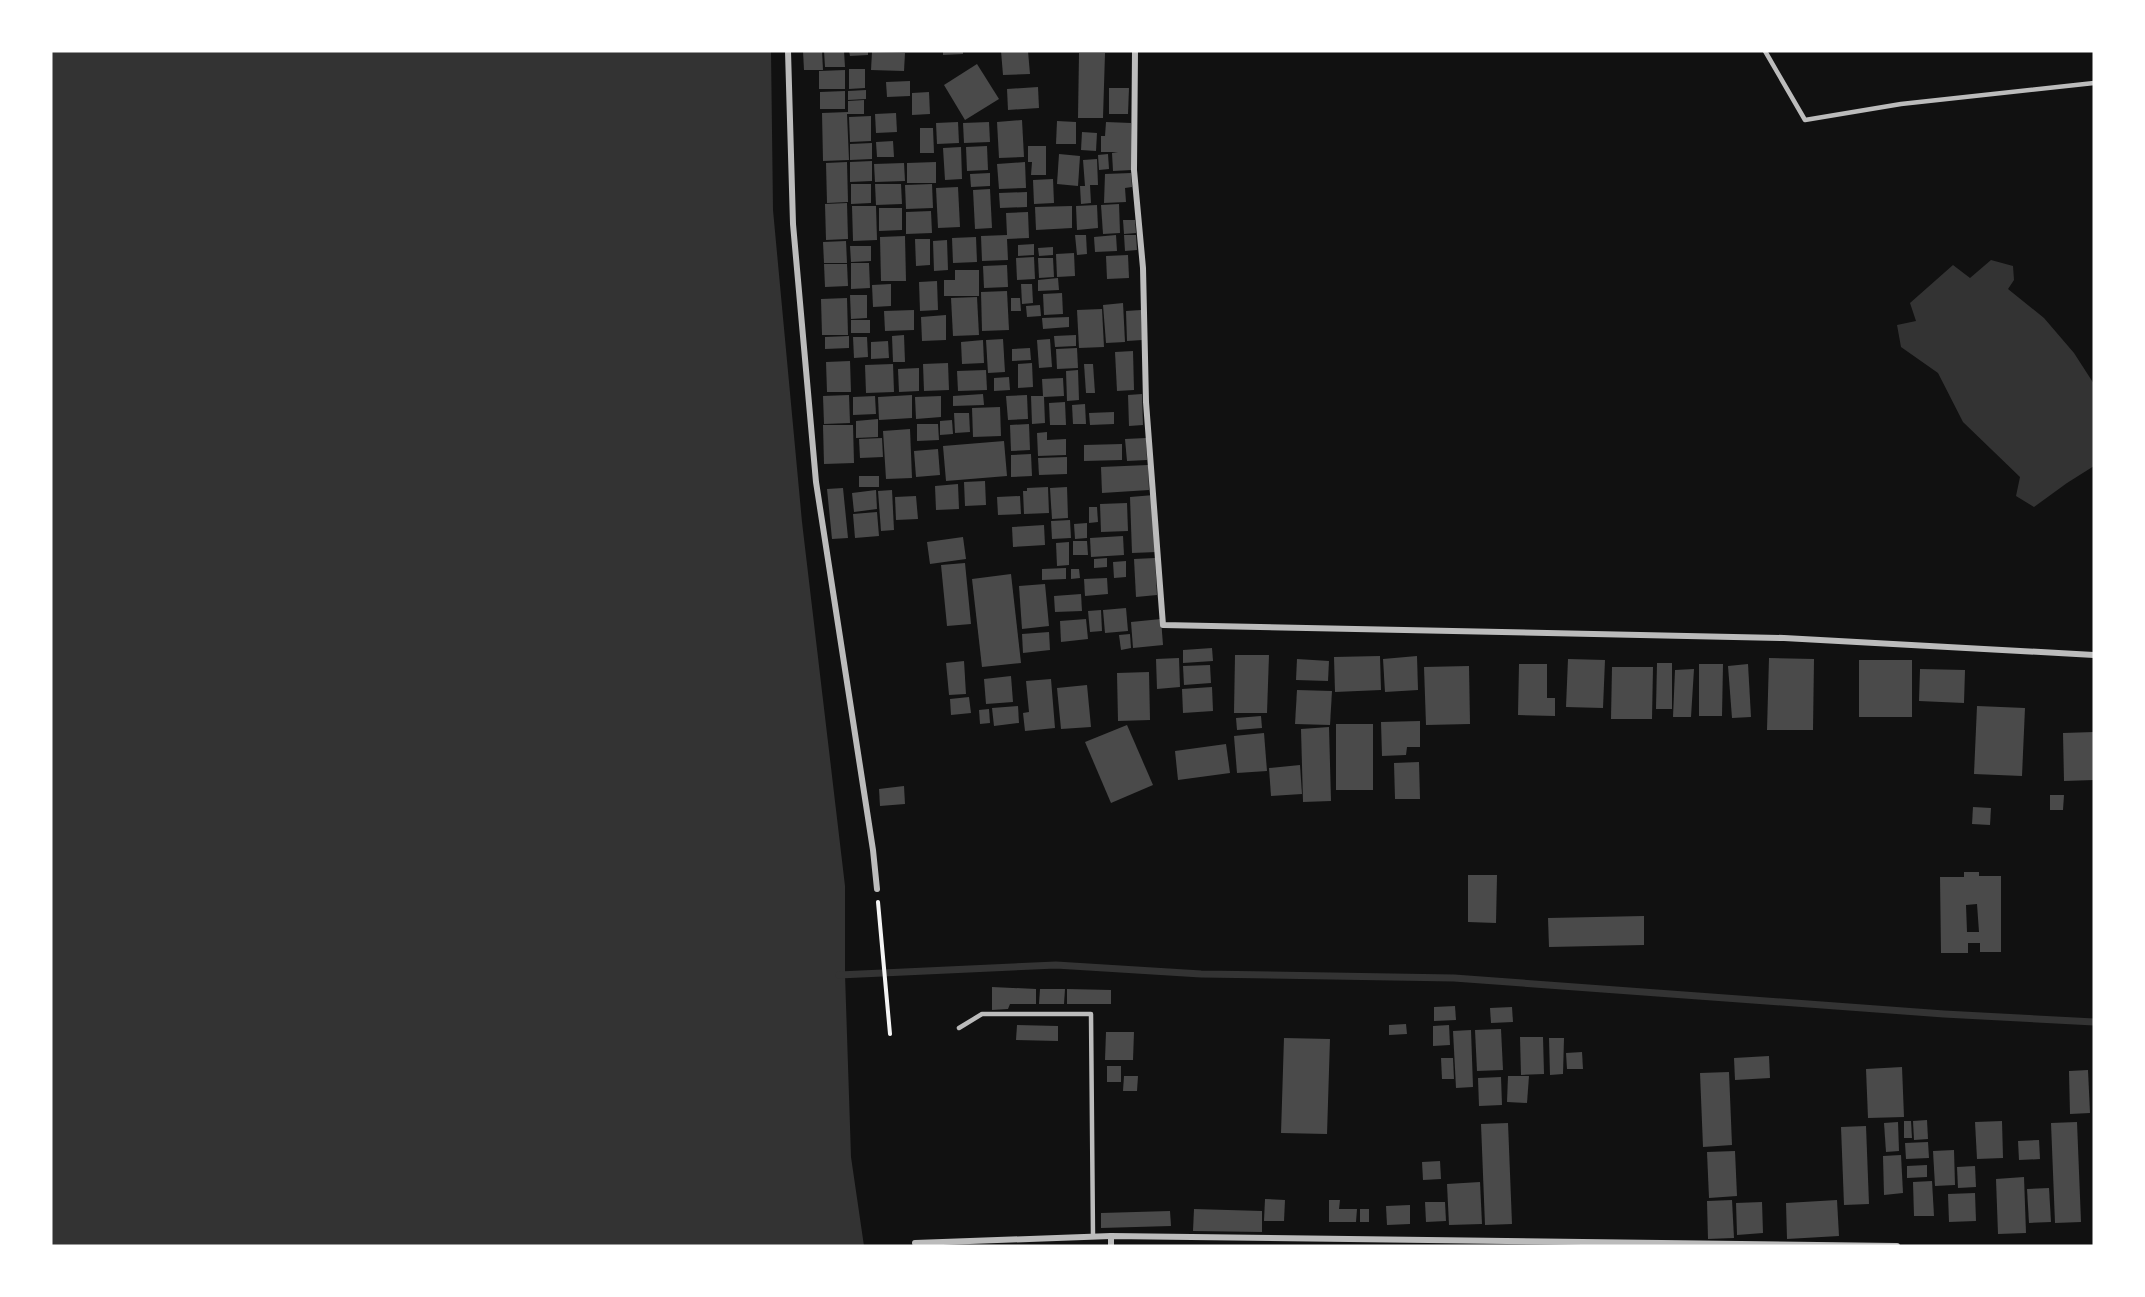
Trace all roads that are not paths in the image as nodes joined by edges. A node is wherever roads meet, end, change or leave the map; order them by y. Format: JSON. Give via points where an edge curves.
{"nodes":[{"id":1,"x":788,"y":51,"type":"edge"},
{"id":2,"x":1135,"y":51,"type":"edge"},
{"id":3,"x":1765,"y":51,"type":"edge"},
{"id":4,"x":2094,"y":83,"type":"edge"},
{"id":5,"x":2094,"y":655,"type":"edge"},
{"id":6,"x":877,"y":889,"type":"road end"},
{"id":7,"x":959,"y":1028,"type":"dead end"},
{"id":8,"x":1093,"y":1236,"type":"junction"},
{"id":9,"x":1111,"y":1236,"type":"junction"},
{"id":10,"x":915,"y":1243,"type":"dead end"},
{"id":11,"x":1111,"y":1246,"type":"edge"},
{"id":12,"x":1897,"y":1246,"type":"edge"}],
"edges":[{"from":1,"to":6,"type":"street","via":[[793,224],[816,482]]},
{"from":2,"to":5,"type":"street","via":[[1134,170],[1163,625],[1784,638]]},
{"from":3,"to":4,"type":"lane","via":[[1805,120],[1901,104]]},
{"from":7,"to":8,"type":"lane","via":[[982,1014],[1091,1014]]},
{"from":8,"to":9,"type":"street"},
{"from":8,"to":10,"type":"street"},
{"from":9,"to":11,"type":"street"},
{"from":9,"to":12,"type":"street"}]}
